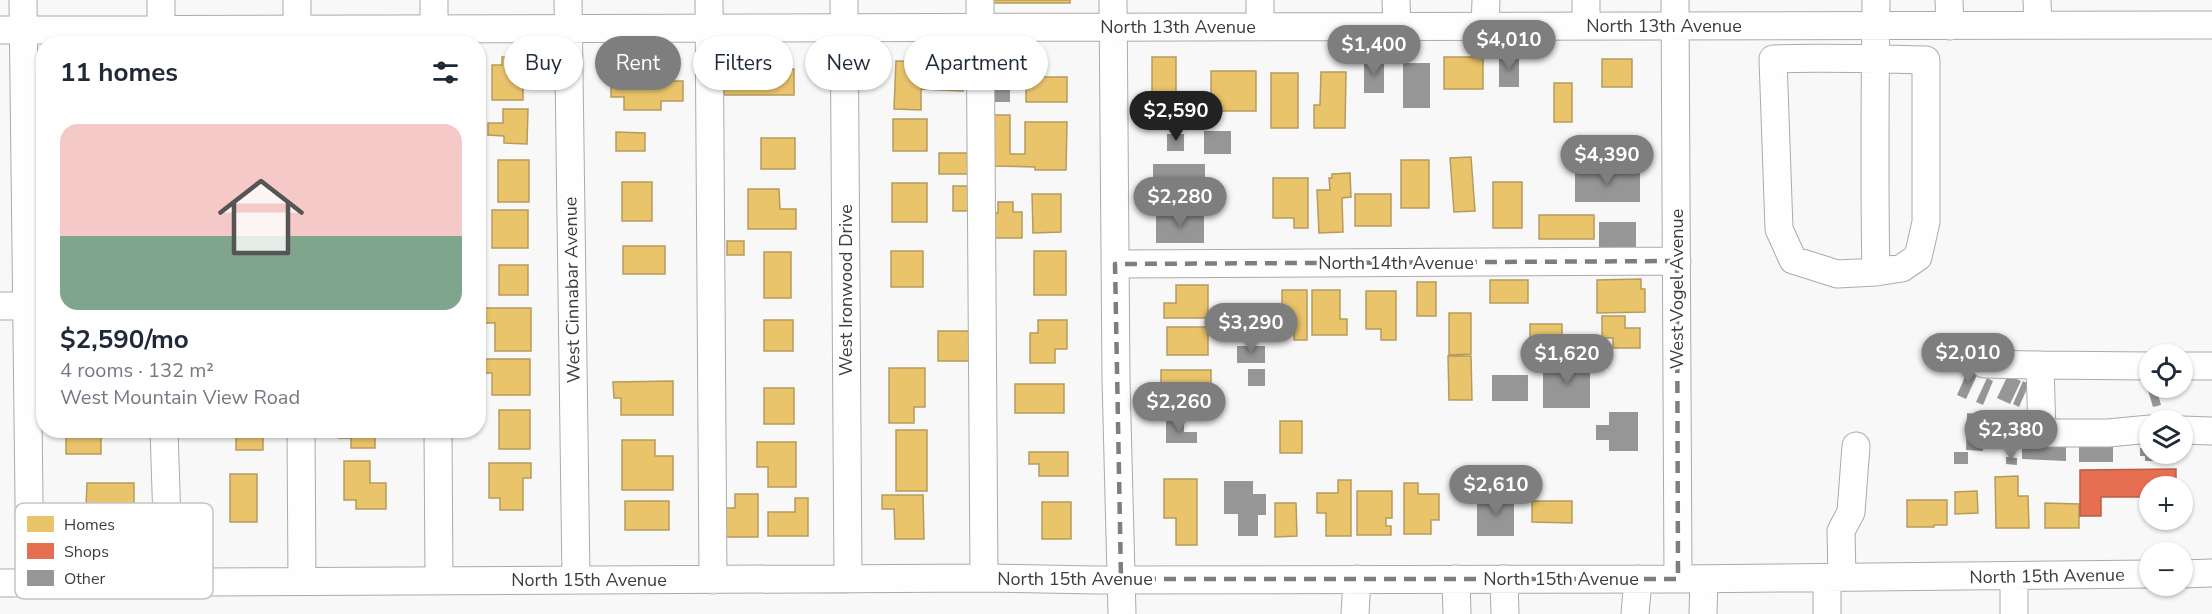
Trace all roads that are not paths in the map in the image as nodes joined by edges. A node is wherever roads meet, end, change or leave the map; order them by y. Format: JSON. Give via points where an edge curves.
{"nodes":[{"id":1,"x":23,"y":0,"type":"edge"},
{"id":2,"x":161,"y":0,"type":"edge"},
{"id":3,"x":297,"y":0,"type":"edge"},
{"id":4,"x":434,"y":0,"type":"edge"},
{"id":5,"x":568,"y":0,"type":"edge"},
{"id":6,"x":709,"y":0,"type":"edge"},
{"id":7,"x":844,"y":0,"type":"edge"},
{"id":8,"x":1113,"y":0,"type":"edge"},
{"id":9,"x":1260,"y":0,"type":"edge"},
{"id":10,"x":1396,"y":0,"type":"edge"},
{"id":11,"x":1486,"y":0,"type":"edge"},
{"id":12,"x":1876,"y":12,"type":"edge"},
{"id":13,"x":981,"y":13,"type":"edge"},
{"id":14,"x":1586,"y":13,"type":"edge"},
{"id":15,"x":1675,"y":13,"type":"edge"},
{"id":16,"x":1950,"y":13,"type":"edge"},
{"id":17,"x":2037,"y":13,"type":"edge"},
{"id":18,"x":2212,"y":25,"type":"edge"},
{"id":19,"x":1113,"y":27,"type":"junction"},
{"id":20,"x":1260,"y":27,"type":"junction"},
{"id":21,"x":1397,"y":27,"type":"junction"},
{"id":22,"x":1485,"y":27,"type":"junction"},
{"id":23,"x":709,"y":28,"type":"junction"},
{"id":24,"x":844,"y":28,"type":"junction"},
{"id":25,"x":569,"y":29,"type":"junction"},
{"id":26,"x":12,"y":30,"type":"edge"},
{"id":27,"x":161,"y":36,"type":"edge"},
{"id":28,"x":297,"y":36,"type":"edge"},
{"id":29,"x":434,"y":36,"type":"edge"},
{"id":30,"x":1875,"y":59,"type":"junction"},
{"id":31,"x":1677,"y":261,"type":"junction"},
{"id":32,"x":1114,"y":264,"type":"junction"},
{"id":33,"x":1876,"y":272,"type":"junction"},
{"id":34,"x":0,"y":306,"type":"edge"},
{"id":35,"x":27,"y":306,"type":"junction"},
{"id":36,"x":1984,"y":364,"type":"dead end"},
{"id":37,"x":2040,"y":365,"type":"junction"},
{"id":38,"x":2139,"y":366,"type":"edge"},
{"id":39,"x":2193,"y":366,"type":"edge"},
{"id":40,"x":2212,"y":366,"type":"edge"},
{"id":41,"x":2139,"y":430,"type":"edge"},
{"id":42,"x":2193,"y":430,"type":"edge"},
{"id":43,"x":2212,"y":431,"type":"edge"},
{"id":44,"x":164,"y":438,"type":"edge"},
{"id":45,"x":301,"y":438,"type":"edge"},
{"id":46,"x":438,"y":438,"type":"edge"},
{"id":47,"x":1856,"y":446,"type":"dead end"},
{"id":48,"x":29,"y":503,"type":"edge"},
{"id":49,"x":166,"y":503,"type":"edge"},
{"id":50,"x":2212,"y":573,"type":"edge"},
{"id":51,"x":2139,"y":574,"type":"edge"},
{"id":52,"x":2193,"y":574,"type":"edge"},
{"id":53,"x":2014,"y":576,"type":"junction"},
{"id":54,"x":984,"y":578,"type":"junction"},
{"id":55,"x":1835,"y":578,"type":"junction"},
{"id":56,"x":439,"y":579,"type":"junction"},
{"id":57,"x":848,"y":579,"type":"junction"},
{"id":58,"x":1121,"y":579,"type":"junction"},
{"id":59,"x":1356,"y":579,"type":"junction"},
{"id":60,"x":1456,"y":579,"type":"junction"},
{"id":61,"x":1504,"y":579,"type":"junction"},
{"id":62,"x":1638,"y":579,"type":"junction"},
{"id":63,"x":1691,"y":579,"type":"junction"},
{"id":64,"x":576,"y":580,"type":"junction"},
{"id":65,"x":712,"y":580,"type":"junction"},
{"id":66,"x":302,"y":581,"type":"junction"},
{"id":67,"x":213,"y":582,"type":"edge"},
{"id":68,"x":1122,"y":614,"type":"edge"},
{"id":69,"x":1355,"y":614,"type":"edge"},
{"id":70,"x":1456,"y":614,"type":"edge"},
{"id":71,"x":1504,"y":614,"type":"edge"},
{"id":72,"x":1635,"y":614,"type":"edge"},
{"id":73,"x":1703,"y":614,"type":"edge"},
{"id":74,"x":1827,"y":614,"type":"edge"},
{"id":75,"x":2014,"y":614,"type":"edge"}],
"edges":[{"from":1,"to":26,"type":"street"},
{"from":2,"to":27,"type":"street"},
{"from":3,"to":28,"type":"street"},
{"from":4,"to":29,"type":"street"},
{"from":5,"to":25,"type":"street","name":"West Cinnabar Avenue"},
{"from":6,"to":23,"type":"street"},
{"from":7,"to":24,"type":"street","name":"West Ironwood Drive"},
{"from":8,"to":19,"type":"street"},
{"from":9,"to":20,"type":"street"},
{"from":10,"to":21,"type":"street"},
{"from":11,"to":22,"type":"street"},
{"from":12,"to":15,"type":"street","name":"North 13th Avenue"},
{"from":12,"to":16,"type":"street","name":"North 13th Avenue"},
{"from":12,"to":30,"type":"street"},
{"from":13,"to":19,"type":"street","name":"North 13th Avenue"},
{"from":13,"to":24,"type":"street","name":"North 13th Avenue"},
{"from":13,"to":54,"type":"street"},
{"from":14,"to":15,"type":"street","name":"North 13th Avenue"},
{"from":14,"to":22,"type":"street","name":"North 13th Avenue"},
{"from":15,"to":31,"type":"street","name":"West Vogel Avenue"},
{"from":16,"to":17,"type":"street","name":"North 13th Avenue"},
{"from":17,"to":18,"type":"street","name":"North 13th Avenue"},
{"from":19,"to":20,"type":"street","name":"North 13th Avenue"},
{"from":19,"to":32,"type":"street"},
{"from":20,"to":21,"type":"street","name":"North 13th Avenue"},
{"from":21,"to":22,"type":"street","name":"North 13th Avenue"},
{"from":23,"to":24,"type":"street","name":"North 13th Avenue"},
{"from":23,"to":25,"type":"street","name":"North 13th Avenue"},
{"from":23,"to":65,"type":"street"},
{"from":24,"to":57,"type":"street","name":"West Ironwood Drive"},
{"from":25,"to":29,"type":"street","name":"North 13th Avenue"},
{"from":25,"to":64,"type":"street","name":"West Cinnabar Avenue"},
{"from":26,"to":27,"type":"street","name":"North 13th Avenue"},
{"from":26,"to":35,"type":"street"},
{"from":27,"to":28,"type":"street","name":"North 13th Avenue"},
{"from":28,"to":29,"type":"street","name":"North 13th Avenue"},
{"from":30,"to":33,"type":"street"},
{"from":30,"to":33,"type":"street","via":[[1926,60],[1926,222],[1918,257],[1902,268]]},
{"from":30,"to":33,"type":"street","via":[[1773,59],[1779,229],[1793,260],[1837,273]]},
{"from":31,"to":32,"type":"street","name":"North 14th Avenue"},
{"from":31,"to":63,"type":"street","name":"West Vogel Avenue"},
{"from":32,"to":58,"type":"street"},
{"from":34,"to":35,"type":"street"},
{"from":35,"to":48,"type":"street"},
{"from":36,"to":37,"type":"street"},
{"from":37,"to":38,"type":"street"},
{"from":37,"to":41,"type":"street","via":[[2042,433]]},
{"from":39,"to":40,"type":"street"},
{"from":42,"to":43,"type":"street"},
{"from":44,"to":49,"type":"street"},
{"from":45,"to":66,"type":"street"},
{"from":46,"to":56,"type":"street"},
{"from":47,"to":55,"type":"street","via":[[1851,512],[1841,531]]},
{"from":50,"to":52,"type":"street"},
{"from":51,"to":53,"type":"street","name":"North 15th Avenue"},
{"from":53,"to":55,"type":"street","name":"North 15th Avenue"},
{"from":53,"to":75,"type":"street"},
{"from":54,"to":57,"type":"street","name":"North 15th Avenue"},
{"from":54,"to":58,"type":"street","name":"North 15th Avenue"},
{"from":55,"to":63,"type":"street","name":"North 15th Avenue"},
{"from":55,"to":74,"type":"street"},
{"from":56,"to":64,"type":"street","name":"North 15th Avenue"},
{"from":56,"to":66,"type":"street","name":"North 15th Avenue"},
{"from":57,"to":65,"type":"street","name":"North 15th Avenue"},
{"from":58,"to":59,"type":"street","name":"North 15th Avenue"},
{"from":58,"to":68,"type":"street"},
{"from":59,"to":60,"type":"street","name":"North 15th Avenue"},
{"from":59,"to":69,"type":"street"},
{"from":60,"to":61,"type":"street","name":"North 15th Avenue"},
{"from":60,"to":70,"type":"street"},
{"from":61,"to":62,"type":"street","name":"North 15th Avenue"},
{"from":61,"to":71,"type":"street"},
{"from":62,"to":63,"type":"street","name":"North 15th Avenue"},
{"from":62,"to":72,"type":"street"},
{"from":63,"to":73,"type":"street","name":"West Vogel Avenue"},
{"from":64,"to":65,"type":"street","name":"North 15th Avenue"},
{"from":66,"to":67,"type":"street","name":"North 15th Avenue"}]}
